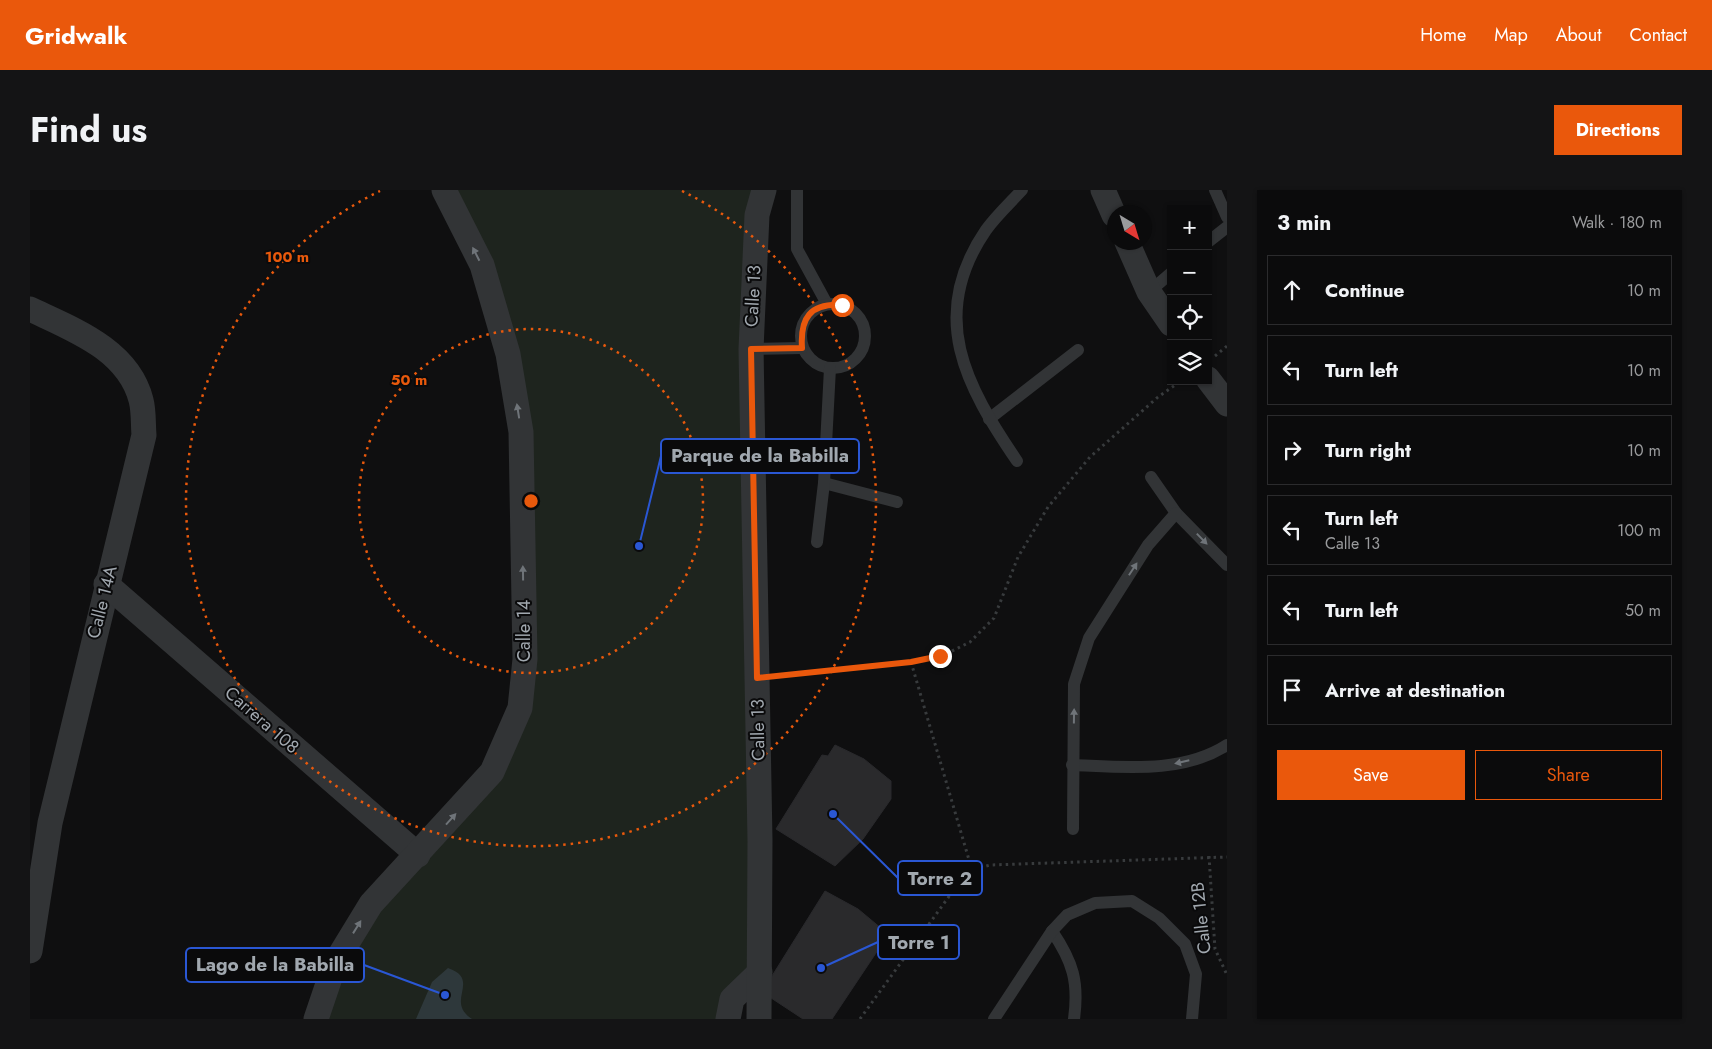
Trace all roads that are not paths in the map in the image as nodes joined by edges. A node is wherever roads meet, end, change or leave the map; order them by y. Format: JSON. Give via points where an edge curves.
{"nodes":[{"id":1,"x":444,"y":190,"type":"edge"},
{"id":2,"x":764,"y":190,"type":"edge"},
{"id":3,"x":797,"y":190,"type":"edge"},
{"id":4,"x":1022,"y":190,"type":"edge"},
{"id":5,"x":1103,"y":190,"type":"edge"},
{"id":6,"x":1215,"y":190,"type":"edge"},
{"id":7,"x":1109,"y":205,"type":"edge"},
{"id":8,"x":1227,"y":217,"type":"edge"},
{"id":9,"x":1227,"y":227,"type":"edge"},
{"id":10,"x":1212,"y":239,"type":"edge"},
{"id":11,"x":1131,"y":250,"type":"edge"},
{"id":12,"x":1167,"y":276,"type":"edge"},
{"id":13,"x":1149,"y":292,"type":"junction"},
{"id":14,"x":827,"y":304,"type":"junction"},
{"id":15,"x":30,"y":308,"type":"edge"},
{"id":16,"x":1167,"y":318,"type":"edge"},
{"id":17,"x":802,"y":348,"type":"junction"},
{"id":18,"x":751,"y":349,"type":"junction"},
{"id":19,"x":1078,"y":350,"type":"dead end"},
{"id":20,"x":830,"y":368,"type":"junction"},
{"id":21,"x":1212,"y":384,"type":"edge"},
{"id":22,"x":1227,"y":404,"type":"edge"},
{"id":23,"x":989,"y":419,"type":"junction"},
{"id":24,"x":1017,"y":461,"type":"dead end"},
{"id":25,"x":1151,"y":477,"type":"dead end"},
{"id":26,"x":824,"y":483,"type":"junction"},
{"id":27,"x":897,"y":502,"type":"dead end"},
{"id":28,"x":1176,"y":513,"type":"junction"},
{"id":29,"x":817,"y":542,"type":"dead end"},
{"id":30,"x":1227,"y":565,"type":"edge"},
{"id":31,"x":106,"y":584,"type":"junction"},
{"id":32,"x":1227,"y":745,"type":"edge"},
{"id":33,"x":1072,"y":765,"type":"junction"},
{"id":34,"x":1073,"y":829,"type":"dead end"},
{"id":35,"x":418,"y":855,"type":"junction"},
{"id":36,"x":1052,"y":931,"type":"junction"},
{"id":37,"x":30,"y":951,"type":"edge"},
{"id":38,"x":760,"y":972,"type":"junction"},
{"id":39,"x":316,"y":1019,"type":"edge"},
{"id":40,"x":728,"y":1019,"type":"edge"},
{"id":41,"x":759,"y":1019,"type":"edge"},
{"id":42,"x":994,"y":1019,"type":"edge"},
{"id":43,"x":1074,"y":1019,"type":"edge"},
{"id":44,"x":1192,"y":1019,"type":"edge"}],
"edges":[{"from":35,"to":1,"type":"street","name":"Calle 14","one_way":true,"via":[[492,772],[520,708],[525,660],[521,432],[508,354],[482,266]]},
{"from":2,"to":18,"type":"street","name":"Calle 13","via":[[757,215]]},
{"from":3,"to":14,"type":"lane","via":[[797,249]]},
{"from":4,"to":23,"type":"lane","via":[[986,229],[967,264],[958,301],[956,334],[970,384]]},
{"from":5,"to":7,"type":"street"},
{"from":6,"to":8,"type":"lane"},
{"from":9,"to":10,"type":"lane"},
{"from":11,"to":13,"type":"street"},
{"from":12,"to":13,"type":"lane"},
{"from":13,"to":16,"type":"street"},
{"from":14,"to":17,"type":"lane","via":[[810,313],[801,329]]},
{"from":14,"to":20,"type":"lane","via":[[842,305],[856,314],[863,327],[864,342],[858,356],[845,366]]},
{"from":15,"to":31,"type":"street","name":"Calle 14A","via":[[94,339],[127,371],[141,400],[144,435]]},
{"from":17,"to":18,"type":"lane"},
{"from":17,"to":20,"type":"lane","via":[[813,362]]},
{"from":18,"to":38,"type":"street","name":"Calle 13"},
{"from":19,"to":23,"type":"lane"},
{"from":20,"to":26,"type":"lane"},
{"from":21,"to":22,"type":"street"},
{"from":23,"to":24,"type":"lane"},
{"from":25,"to":28,"type":"lane"},
{"from":26,"to":27,"type":"lane"},
{"from":26,"to":29,"type":"lane"},
{"from":28,"to":30,"type":"lane","one_way":true},
{"from":33,"to":28,"type":"lane","one_way":true,"via":[[1074,684],[1089,638],[1148,545]]},
{"from":31,"to":35,"type":"street","name":"Carrera 108"},
{"from":31,"to":37,"type":"street","name":"Calle 14A","via":[[50,823]]},
{"from":32,"to":33,"type":"lane","one_way":true,"via":[[1213,754],[1180,763],[1149,767]]},
{"from":33,"to":34,"type":"lane"},
{"from":39,"to":35,"type":"street","name":"Calle 14","one_way":true,"via":[[335,963],[371,904]]},
{"from":36,"to":42,"type":"lane"},
{"from":36,"to":43,"type":"lane","via":[[1068,955],[1076,981]]},
{"from":36,"to":44,"type":"lane","via":[[1068,915],[1095,903],[1132,901],[1159,918],[1185,944],[1196,974]]},
{"from":38,"to":40,"type":"street","via":[[732,1000]]},
{"from":38,"to":41,"type":"street","name":"Calle 13"}]}
